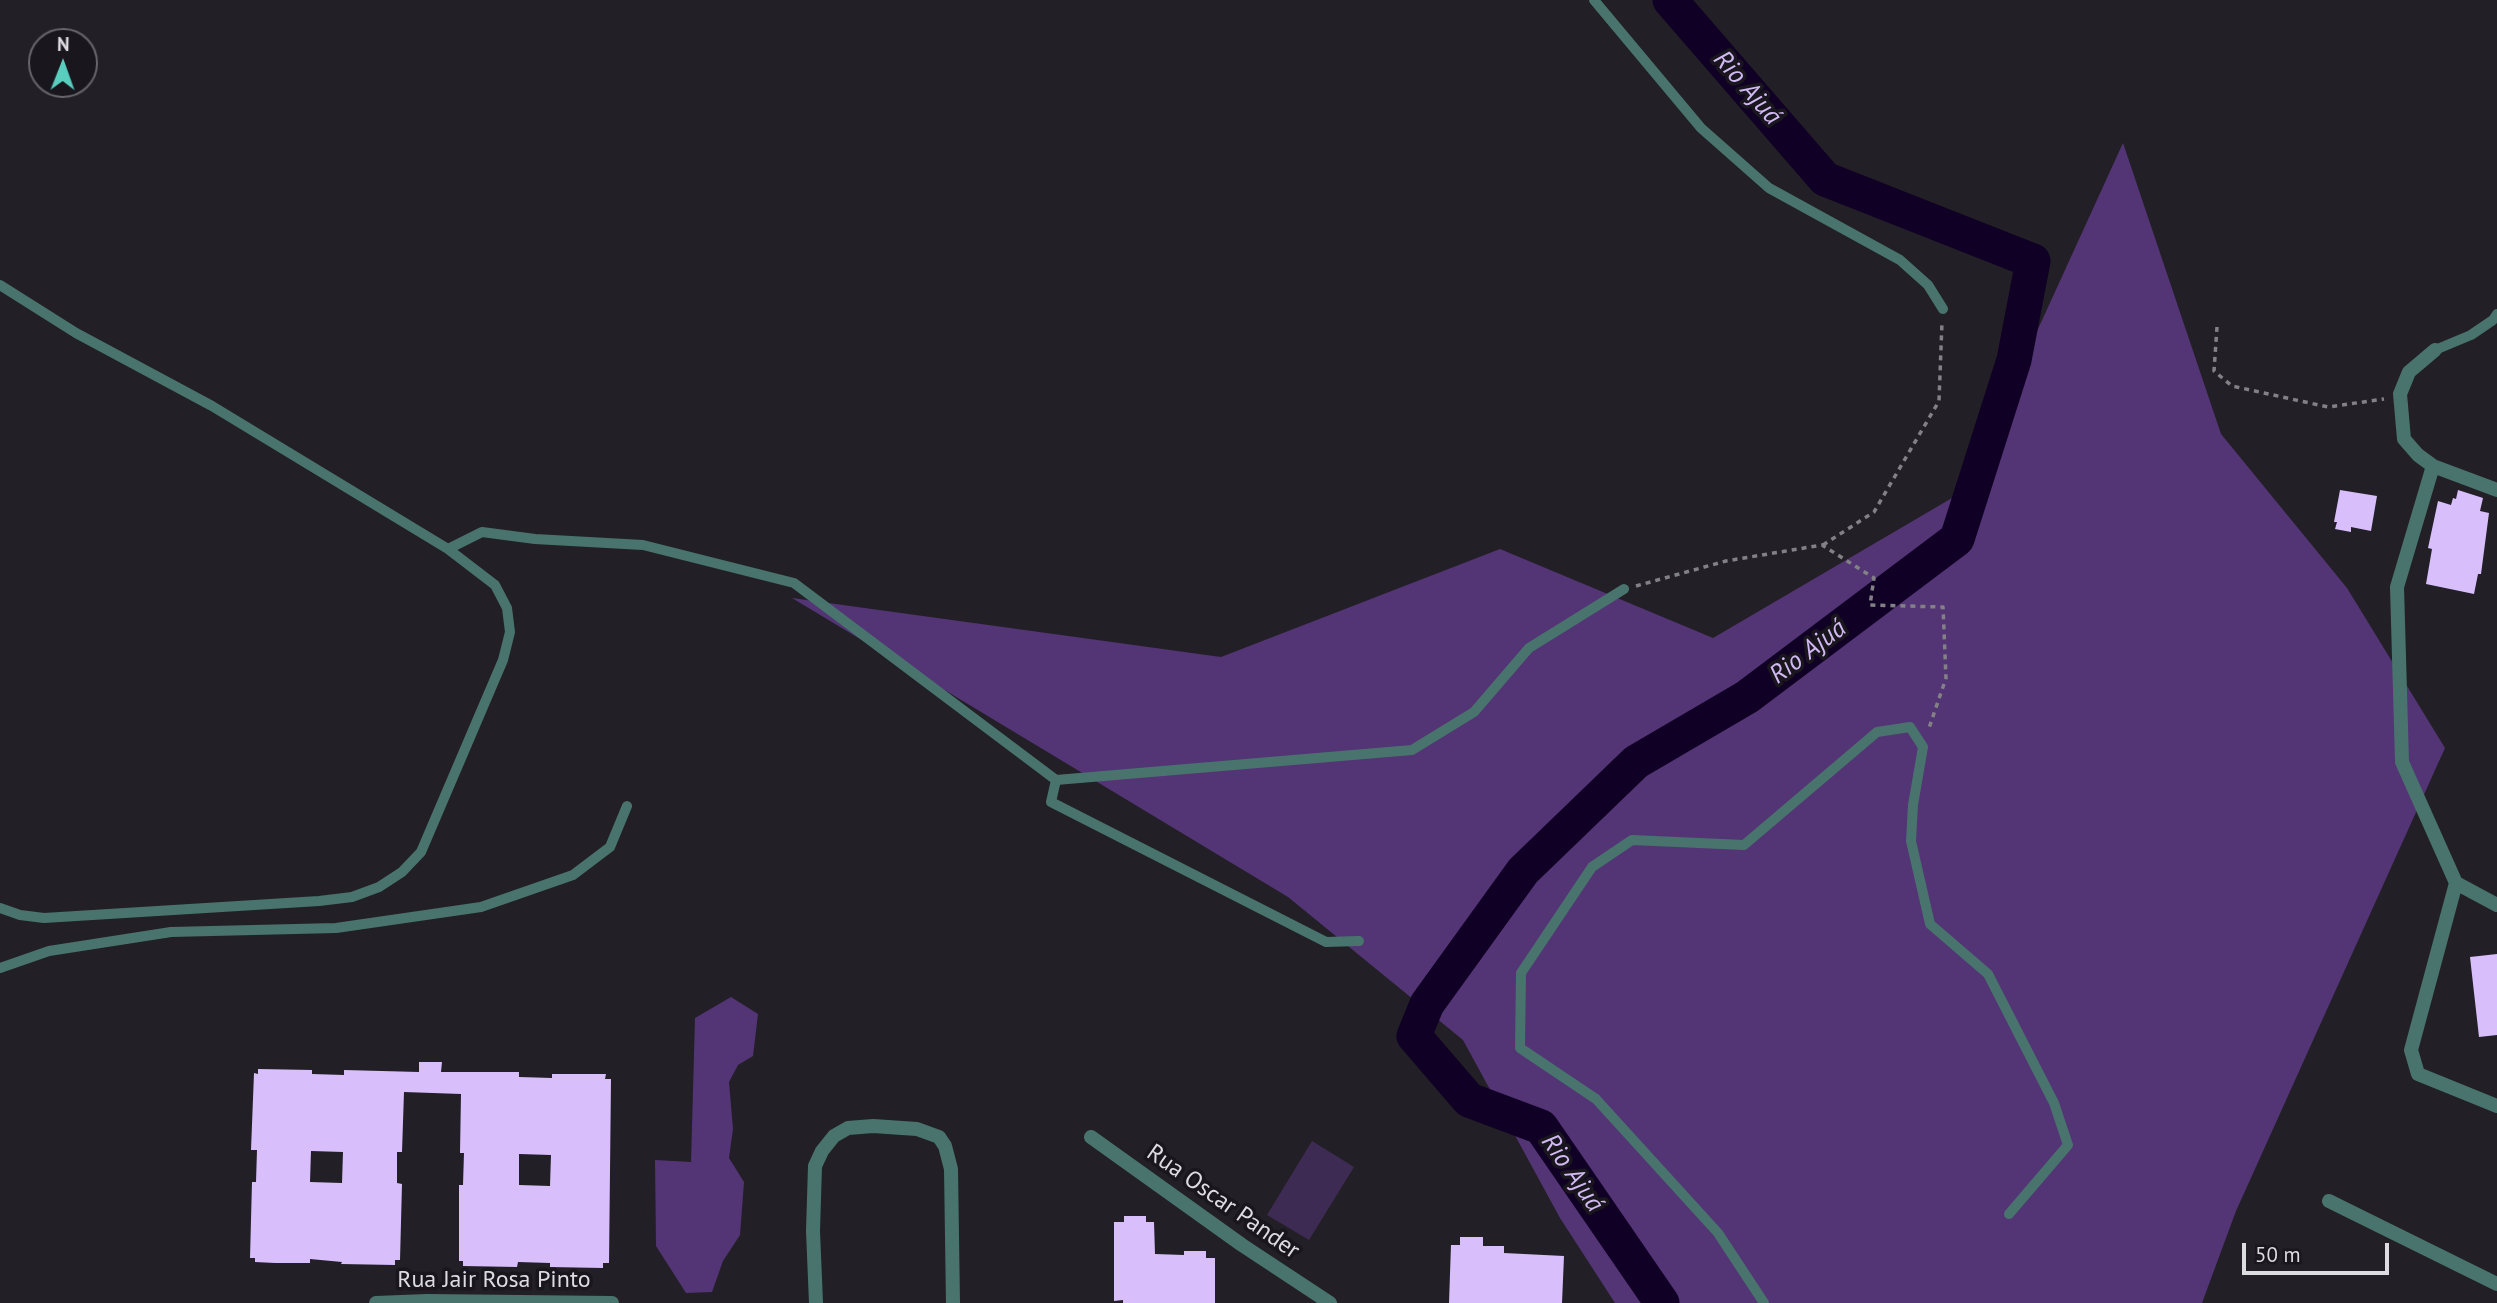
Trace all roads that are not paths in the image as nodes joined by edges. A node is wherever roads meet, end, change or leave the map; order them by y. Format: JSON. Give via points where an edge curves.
{"nodes":[{"id":1,"x":1594,"y":0,"type":"edge"},
{"id":2,"x":0,"y":285,"type":"edge"},
{"id":3,"x":1943,"y":309,"type":"road end"},
{"id":4,"x":2497,"y":314,"type":"edge"},
{"id":5,"x":2435,"y":350,"type":"joint"},
{"id":6,"x":2433,"y":466,"type":"junction"},
{"id":7,"x":2497,"y":490,"type":"edge"},
{"id":8,"x":448,"y":549,"type":"junction"},
{"id":9,"x":1624,"y":589,"type":"road end"},
{"id":10,"x":1056,"y":780,"type":"junction"},
{"id":11,"x":627,"y":806,"type":"dead end"},
{"id":12,"x":2456,"y":883,"type":"junction"},
{"id":13,"x":2497,"y":905,"type":"edge"},
{"id":14,"x":0,"y":908,"type":"edge"},
{"id":15,"x":1359,"y":941,"type":"dead end"},
{"id":16,"x":0,"y":968,"type":"edge"},
{"id":17,"x":2497,"y":1106,"type":"edge"},
{"id":18,"x":1091,"y":1137,"type":"dead end"},
{"id":19,"x":2329,"y":1201,"type":"dead end"},
{"id":20,"x":2010,"y":1214,"type":"dead end"},
{"id":21,"x":2497,"y":1284,"type":"edge"},
{"id":22,"x":376,"y":1303,"type":"edge"},
{"id":23,"x":612,"y":1303,"type":"edge"},
{"id":24,"x":816,"y":1303,"type":"edge"},
{"id":25,"x":953,"y":1303,"type":"edge"},
{"id":26,"x":1330,"y":1303,"type":"edge"},
{"id":27,"x":1764,"y":1303,"type":"edge"}],
"edges":[{"from":1,"to":3,"type":"lane","via":[[1701,128],[1769,188],[1900,260],[1928,285]]},
{"from":2,"to":8,"type":"lane"},
{"from":4,"to":5,"type":"lane","via":[[2472,335]]},
{"from":5,"to":6,"type":"street","via":[[2409,372],[2400,397],[2404,439]]},
{"from":6,"to":7,"type":"street"},
{"from":6,"to":12,"type":"street","via":[[2397,587],[2402,762]]},
{"from":8,"to":10,"type":"lane","via":[[482,531],[643,545],[794,583]]},
{"from":8,"to":14,"type":"lane","via":[[495,585],[507,608],[510,632],[503,660],[421,852],[402,872],[352,897],[319,901],[44,918]]},
{"from":9,"to":10,"type":"lane","via":[[1530,648],[1474,712],[1412,750]]},
{"from":10,"to":15,"type":"lane","via":[[1051,802],[1326,942]]},
{"from":11,"to":16,"type":"lane","via":[[610,847],[573,875],[481,907],[336,928],[171,932],[49,951]]},
{"from":12,"to":13,"type":"street"},
{"from":12,"to":17,"type":"street","via":[[2411,1050],[2418,1074]]},
{"from":18,"to":26,"type":"street","name":"Rua Oscar Pander"},
{"from":19,"to":21,"type":"street"},
{"from":20,"to":27,"type":"lane","via":[[2068,1145],[2054,1103],[1988,974],[1930,924],[1911,842],[1923,747],[1910,727],[1877,732],[1744,845],[1632,840],[1592,867],[1521,973],[1520,1048],[1596,1099],[1718,1233]]},
{"from":22,"to":23,"type":"street","name":"Rua Jair Rosa Pinto"},
{"from":24,"to":25,"type":"street","via":[[815,1166],[834,1136],[848,1128],[896,1126],[939,1137],[946,1146],[951,1169]]}]}
